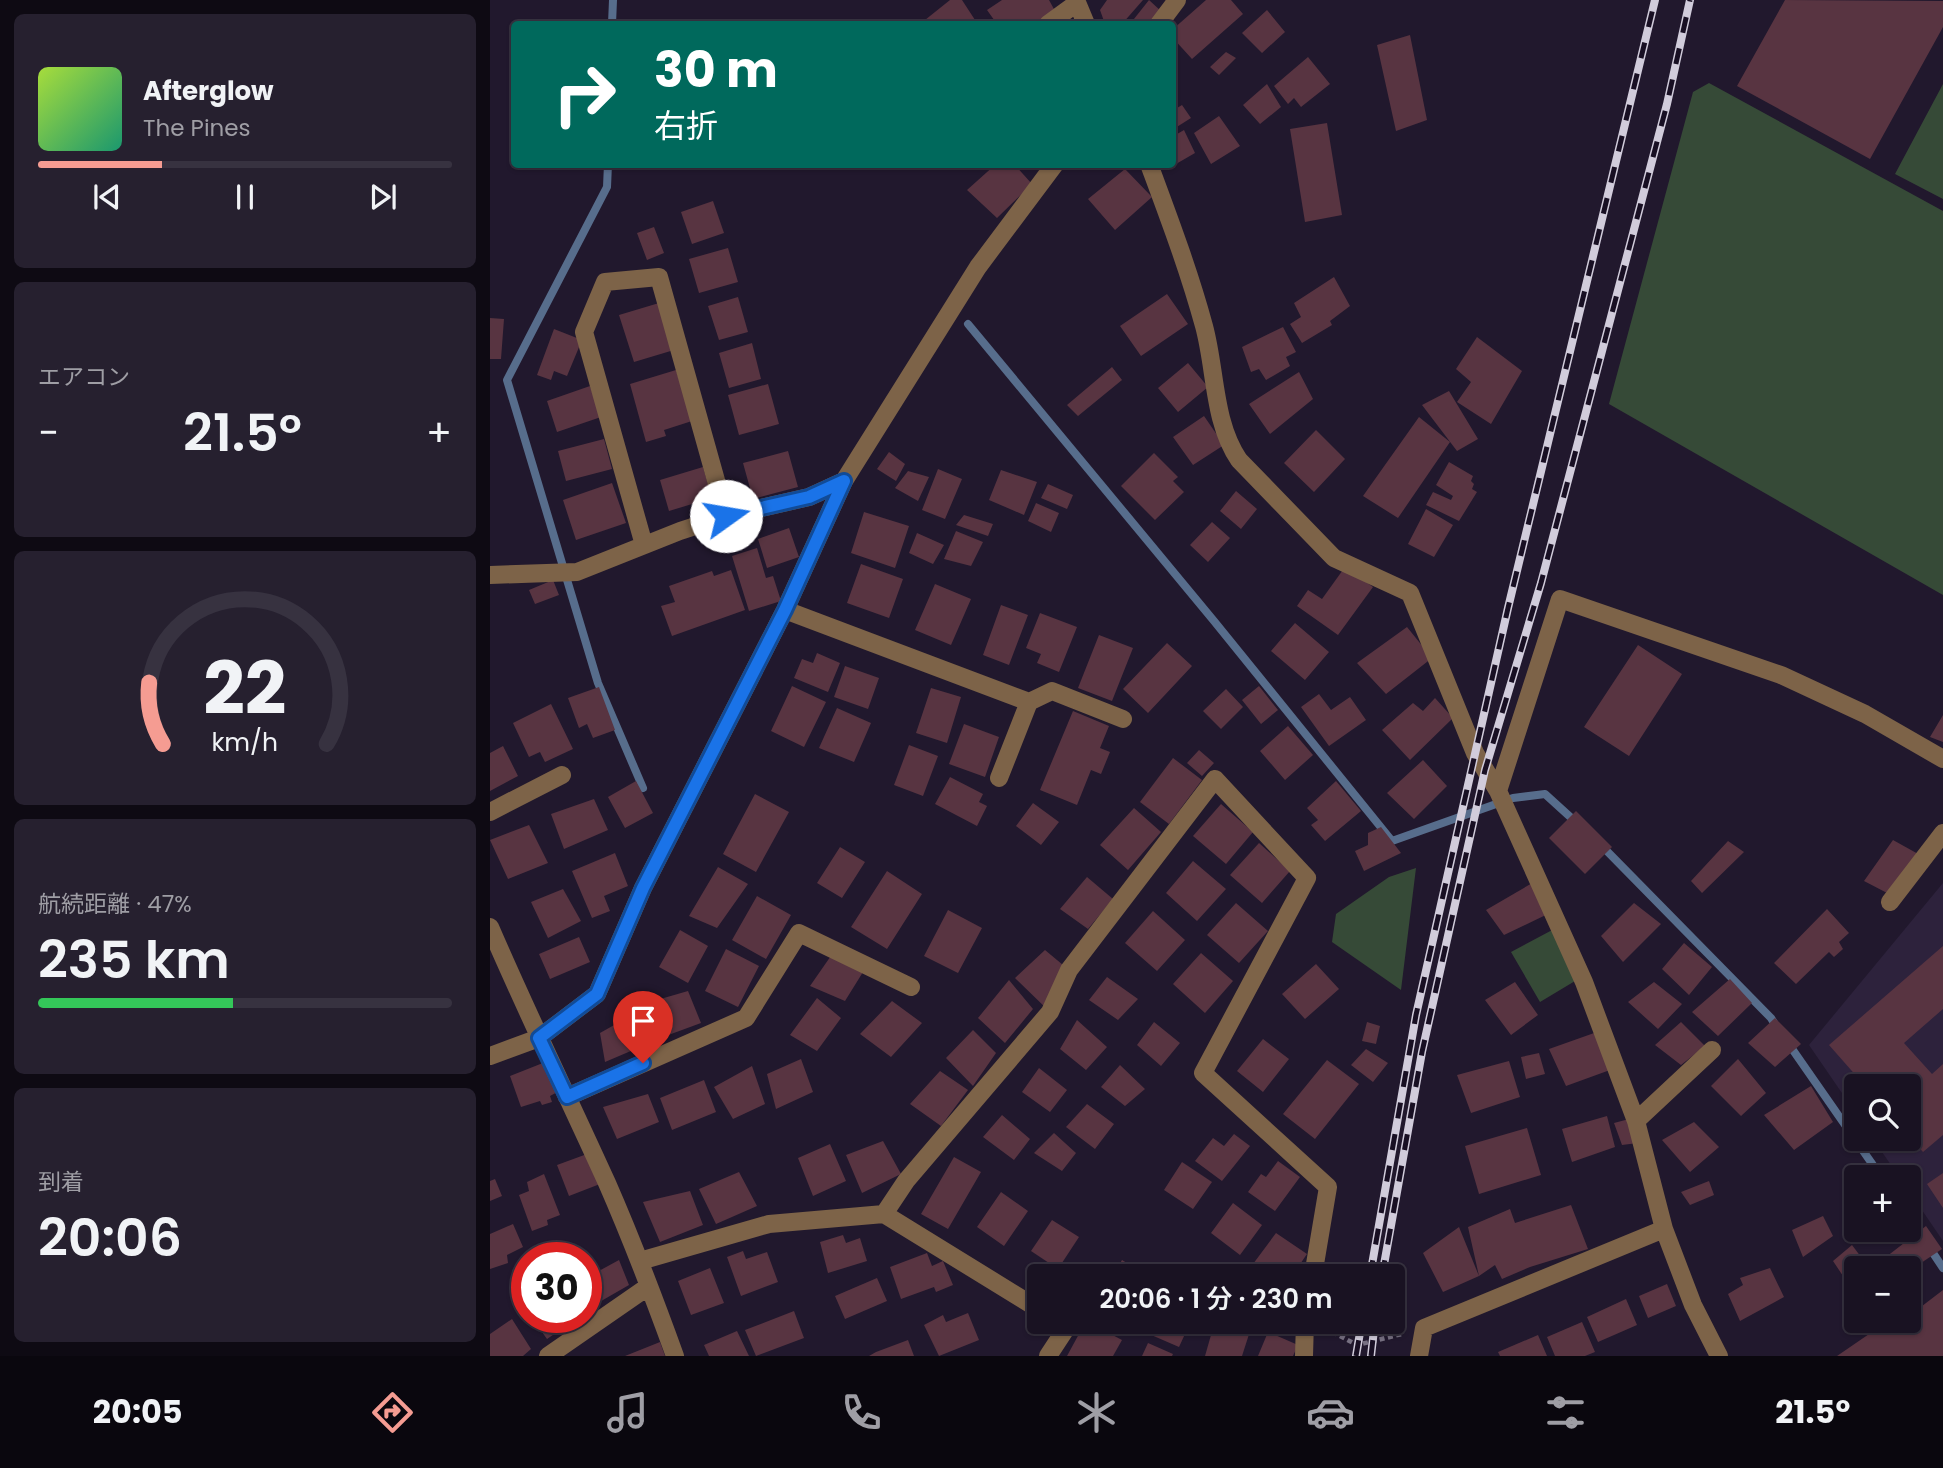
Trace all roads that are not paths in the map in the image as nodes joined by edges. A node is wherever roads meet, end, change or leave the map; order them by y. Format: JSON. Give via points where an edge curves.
{"nodes":[{"id":1,"x":1177,"y":0,"type":"edge"},
{"id":2,"x":1077,"y":2,"type":"edge"},
{"id":3,"x":1052,"y":21,"type":"edge"},
{"id":4,"x":1085,"y":21,"type":"edge"},
{"id":5,"x":1161,"y":21,"type":"edge"},
{"id":6,"x":1052,"y":168,"type":"edge"},
{"id":7,"x":1150,"y":168,"type":"edge"},
{"id":8,"x":844,"y":481,"type":"junction"},
{"id":9,"x":726,"y":516,"type":"junction"},
{"id":10,"x":644,"y":545,"type":"junction"},
{"id":11,"x":490,"y":575,"type":"edge"},
{"id":12,"x":785,"y":610,"type":"junction"},
{"id":13,"x":1029,"y":702,"type":"junction"},
{"id":14,"x":1123,"y":719,"type":"dead end"},
{"id":15,"x":1943,"y":758,"type":"edge"},
{"id":16,"x":562,"y":775,"type":"dead end"},
{"id":17,"x":999,"y":778,"type":"dead end"},
{"id":18,"x":1498,"y":791,"type":"junction"},
{"id":19,"x":490,"y":812,"type":"edge"},
{"id":20,"x":1943,"y":833,"type":"edge"},
{"id":21,"x":1890,"y":902,"type":"dead end"},
{"id":22,"x":490,"y":927,"type":"edge"},
{"id":23,"x":911,"y":987,"type":"dead end"},
{"id":24,"x":539,"y":1038,"type":"junction"},
{"id":25,"x":1712,"y":1050,"type":"dead end"},
{"id":26,"x":490,"y":1056,"type":"edge"},
{"id":27,"x":567,"y":1097,"type":"junction"},
{"id":28,"x":1636,"y":1121,"type":"junction"},
{"id":29,"x":884,"y":1214,"type":"junction"},
{"id":30,"x":1664,"y":1229,"type":"junction"},
{"id":31,"x":640,"y":1261,"type":"junction"},
{"id":32,"x":1314,"y":1264,"type":"edge"},
{"id":33,"x":649,"y":1286,"type":"junction"},
{"id":34,"x":1027,"y":1302,"type":"edge"},
{"id":35,"x":1062,"y":1334,"type":"edge"},
{"id":36,"x":1310,"y":1334,"type":"edge"},
{"id":37,"x":548,"y":1356,"type":"edge"},
{"id":38,"x":675,"y":1356,"type":"edge"},
{"id":39,"x":1048,"y":1356,"type":"edge"},
{"id":40,"x":1304,"y":1356,"type":"edge"},
{"id":41,"x":1419,"y":1356,"type":"edge"},
{"id":42,"x":1719,"y":1356,"type":"edge"}],
"edges":[{"from":1,"to":5,"type":"street"},
{"from":2,"to":3,"type":"street"},
{"from":2,"to":4,"type":"street"},
{"from":6,"to":8,"type":"street","via":[[978,267]]},
{"from":7,"to":18,"type":"street","via":[[1191,281],[1231,449],[1334,558],[1410,593],[1475,753]]},
{"from":8,"to":9,"type":"street","via":[[809,497]]},
{"from":8,"to":12,"type":"street"},
{"from":9,"to":10,"type":"street"},
{"from":9,"to":10,"type":"street","via":[[659,277],[605,282],[584,332]]},
{"from":10,"to":11,"type":"street","via":[[577,572]]},
{"from":12,"to":13,"type":"street"},
{"from":12,"to":24,"type":"street","via":[[643,888],[597,994]]},
{"from":13,"to":14,"type":"street","via":[[1052,691]]},
{"from":13,"to":17,"type":"street"},
{"from":15,"to":18,"type":"street","via":[[1865,714],[1781,675],[1560,599]]},
{"from":16,"to":19,"type":"street"},
{"from":18,"to":28,"type":"street","via":[[1584,982]]},
{"from":20,"to":21,"type":"street"},
{"from":22,"to":24,"type":"street"},
{"from":23,"to":27,"type":"street","via":[[799,933],[746,1018]]},
{"from":24,"to":26,"type":"street"},
{"from":24,"to":27,"type":"street"},
{"from":25,"to":28,"type":"street"},
{"from":27,"to":31,"type":"street"},
{"from":28,"to":30,"type":"street"},
{"from":29,"to":31,"type":"street","via":[[769,1224]]},
{"from":29,"to":32,"type":"street","via":[[906,1181],[1050,1012],[1069,970],[1215,779],[1307,878],[1203,1073],[1328,1187]]},
{"from":29,"to":34,"type":"street"},
{"from":30,"to":41,"type":"street","via":[[1424,1328]]},
{"from":30,"to":42,"type":"street","via":[[1693,1305]]},
{"from":31,"to":33,"type":"street"},
{"from":33,"to":37,"type":"street"},
{"from":33,"to":38,"type":"street"},
{"from":35,"to":39,"type":"street"},
{"from":36,"to":40,"type":"street"}]}
